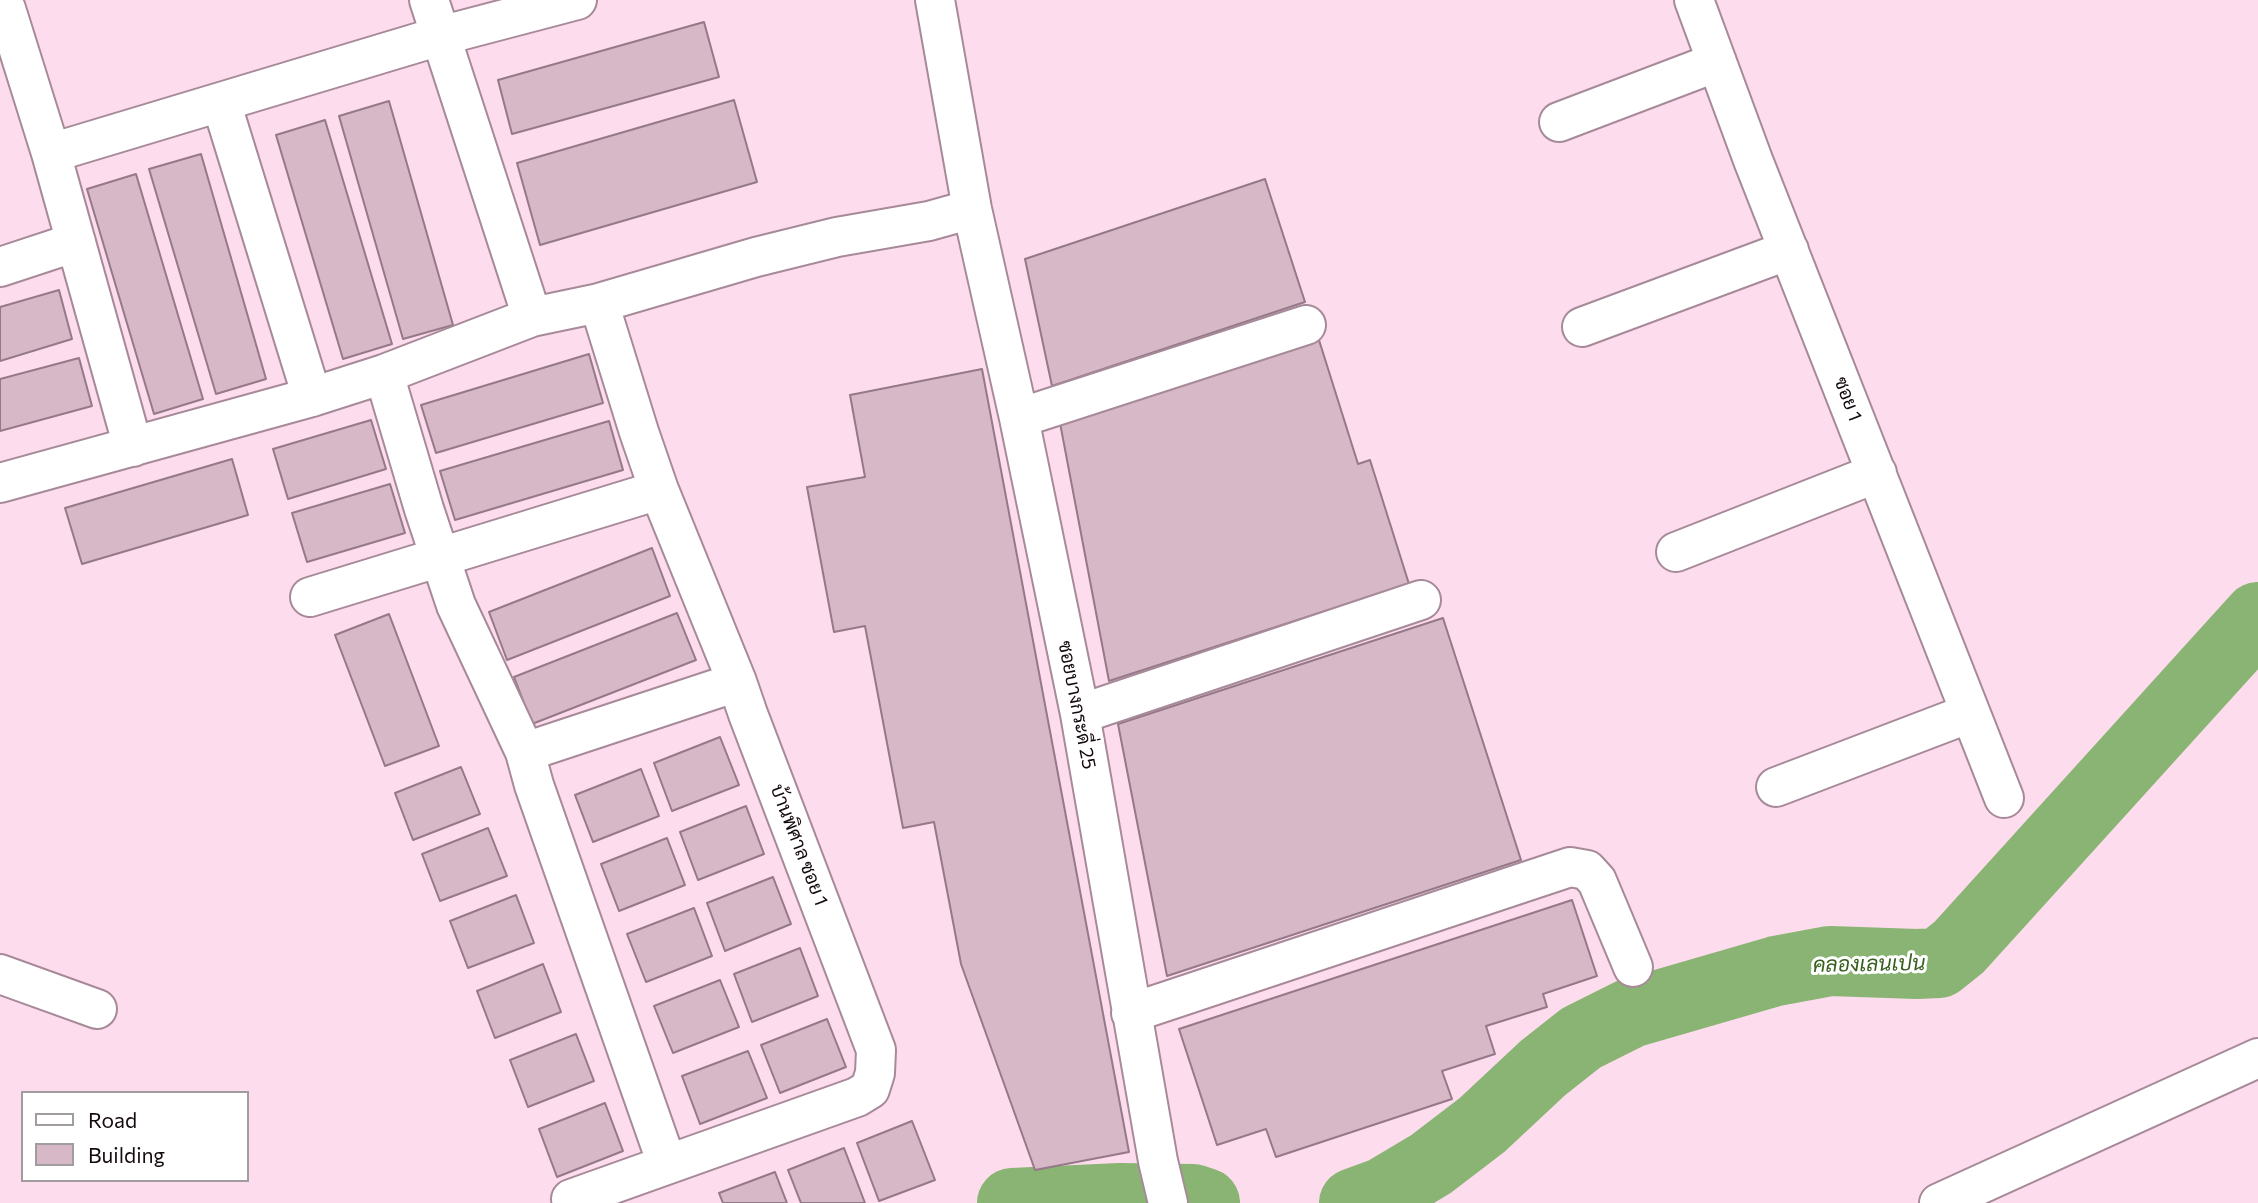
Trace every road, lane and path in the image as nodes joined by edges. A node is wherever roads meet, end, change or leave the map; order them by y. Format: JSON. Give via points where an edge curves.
{"nodes":[{"id":1,"x":429,"y":0,"type":"edge"},
{"id":2,"x":577,"y":0,"type":"edge"},
{"id":3,"x":935,"y":0,"type":"edge"},
{"id":4,"x":1694,"y":0,"type":"edge"},
{"id":5,"x":6,"y":9,"type":"dead end"},
{"id":6,"x":440,"y":36,"type":"junction"},
{"id":7,"x":1717,"y":62,"type":"junction"},
{"id":8,"x":221,"y":102,"type":"junction"},
{"id":9,"x":1559,"y":122,"type":"dead end"},
{"id":10,"x":51,"y":153,"type":"junction"},
{"id":11,"x":972,"y":209,"type":"junction"},
{"id":12,"x":76,"y":242,"type":"junction"},
{"id":13,"x":1789,"y":250,"type":"junction"},
{"id":14,"x":0,"y":267,"type":"edge"},
{"id":15,"x":599,"y":303,"type":"junction"},
{"id":16,"x":532,"y":317,"type":"junction"},
{"id":17,"x":1306,"y":325,"type":"dead end"},
{"id":18,"x":1583,"y":327,"type":"dead end"},
{"id":19,"x":384,"y":374,"type":"junction"},
{"id":20,"x":312,"y":397,"type":"junction"},
{"id":21,"x":1019,"y":418,"type":"junction"},
{"id":22,"x":133,"y":447,"type":"junction"},
{"id":23,"x":1877,"y":474,"type":"junction"},
{"id":24,"x":0,"y":483,"type":"edge"},
{"id":25,"x":659,"y":489,"type":"junction"},
{"id":26,"x":1675,"y":552,"type":"dead end"},
{"id":27,"x":440,"y":558,"type":"junction"},
{"id":28,"x":310,"y":597,"type":"dead end"},
{"id":29,"x":1421,"y":600,"type":"dead end"},
{"id":30,"x":737,"y":682,"type":"junction"},
{"id":31,"x":1970,"y":713,"type":"junction"},
{"id":32,"x":1080,"y":714,"type":"junction"},
{"id":33,"x":524,"y":752,"type":"junction"},
{"id":34,"x":1776,"y":787,"type":"dead end"},
{"id":35,"x":2004,"y":798,"type":"dead end"},
{"id":36,"x":1633,"y":967,"type":"dead end"},
{"id":37,"x":0,"y":974,"type":"edge"},
{"id":38,"x":97,"y":1009,"type":"dead end"},
{"id":39,"x":1131,"y":1013,"type":"junction"},
{"id":40,"x":2258,"y":1058,"type":"edge"},
{"id":41,"x":667,"y":1164,"type":"junction"},
{"id":42,"x":571,"y":1199,"type":"dead end"},
{"id":43,"x":1168,"y":1203,"type":"edge"},
{"id":44,"x":1939,"y":1203,"type":"edge"}],
"edges":[{"from":1,"to":6,"type":"street"},
{"from":2,"to":6,"type":"street"},
{"from":3,"to":11,"type":"street","name":"ซอยบางกระดี่ 25"},
{"from":4,"to":7,"type":"street","name":"ซอย 1"},
{"from":5,"to":10,"type":"street"},
{"from":6,"to":8,"type":"street"},
{"from":6,"to":16,"type":"street"},
{"from":7,"to":9,"type":"street"},
{"from":7,"to":13,"type":"street","name":"ซอย 1"},
{"from":8,"to":10,"type":"street"},
{"from":8,"to":20,"type":"street"},
{"from":10,"to":12,"type":"street"},
{"from":11,"to":15,"type":"street","via":[[805,245]]},
{"from":11,"to":21,"type":"street","name":"ซอยบางกระดี่ 25"},
{"from":12,"to":14,"type":"street"},
{"from":12,"to":22,"type":"street"},
{"from":13,"to":18,"type":"street"},
{"from":13,"to":23,"type":"street","name":"ซอย 1"},
{"from":15,"to":16,"type":"street"},
{"from":15,"to":25,"type":"street","name":"บ้านพิศาล ซอย 1"},
{"from":16,"to":19,"type":"street"},
{"from":17,"to":21,"type":"street"},
{"from":19,"to":20,"type":"street"},
{"from":19,"to":27,"type":"street"},
{"from":20,"to":22,"type":"street"},
{"from":21,"to":32,"type":"street","name":"ซอยบางกระดี่ 25"},
{"from":22,"to":24,"type":"street"},
{"from":23,"to":26,"type":"street"},
{"from":23,"to":31,"type":"street","name":"ซอย 1"},
{"from":25,"to":27,"type":"street"},
{"from":25,"to":30,"type":"street","name":"บ้านพิศาล ซอย 1"},
{"from":27,"to":28,"type":"street"},
{"from":27,"to":33,"type":"street","via":[[456,604]]},
{"from":29,"to":32,"type":"street"},
{"from":30,"to":33,"type":"street"},
{"from":30,"to":41,"type":"street","name":"บ้านพิศาล ซอย 1","via":[[876,1050],[875,1073],[870,1089],[857,1097]]},
{"from":31,"to":34,"type":"street"},
{"from":31,"to":35,"type":"street","name":"ซอย 1"},
{"from":32,"to":39,"type":"street","name":"ซอยบางกระดี่ 25"},
{"from":33,"to":41,"type":"street"},
{"from":36,"to":39,"type":"street","via":[[1597,881],[1587,870],[1570,867]]},
{"from":37,"to":38,"type":"street"},
{"from":39,"to":43,"type":"street","name":"ซอยบางกระดี่ 25"},
{"from":40,"to":44,"type":"street"},
{"from":41,"to":42,"type":"street","name":"บ้านพิศาล ซอย 1"}]}
